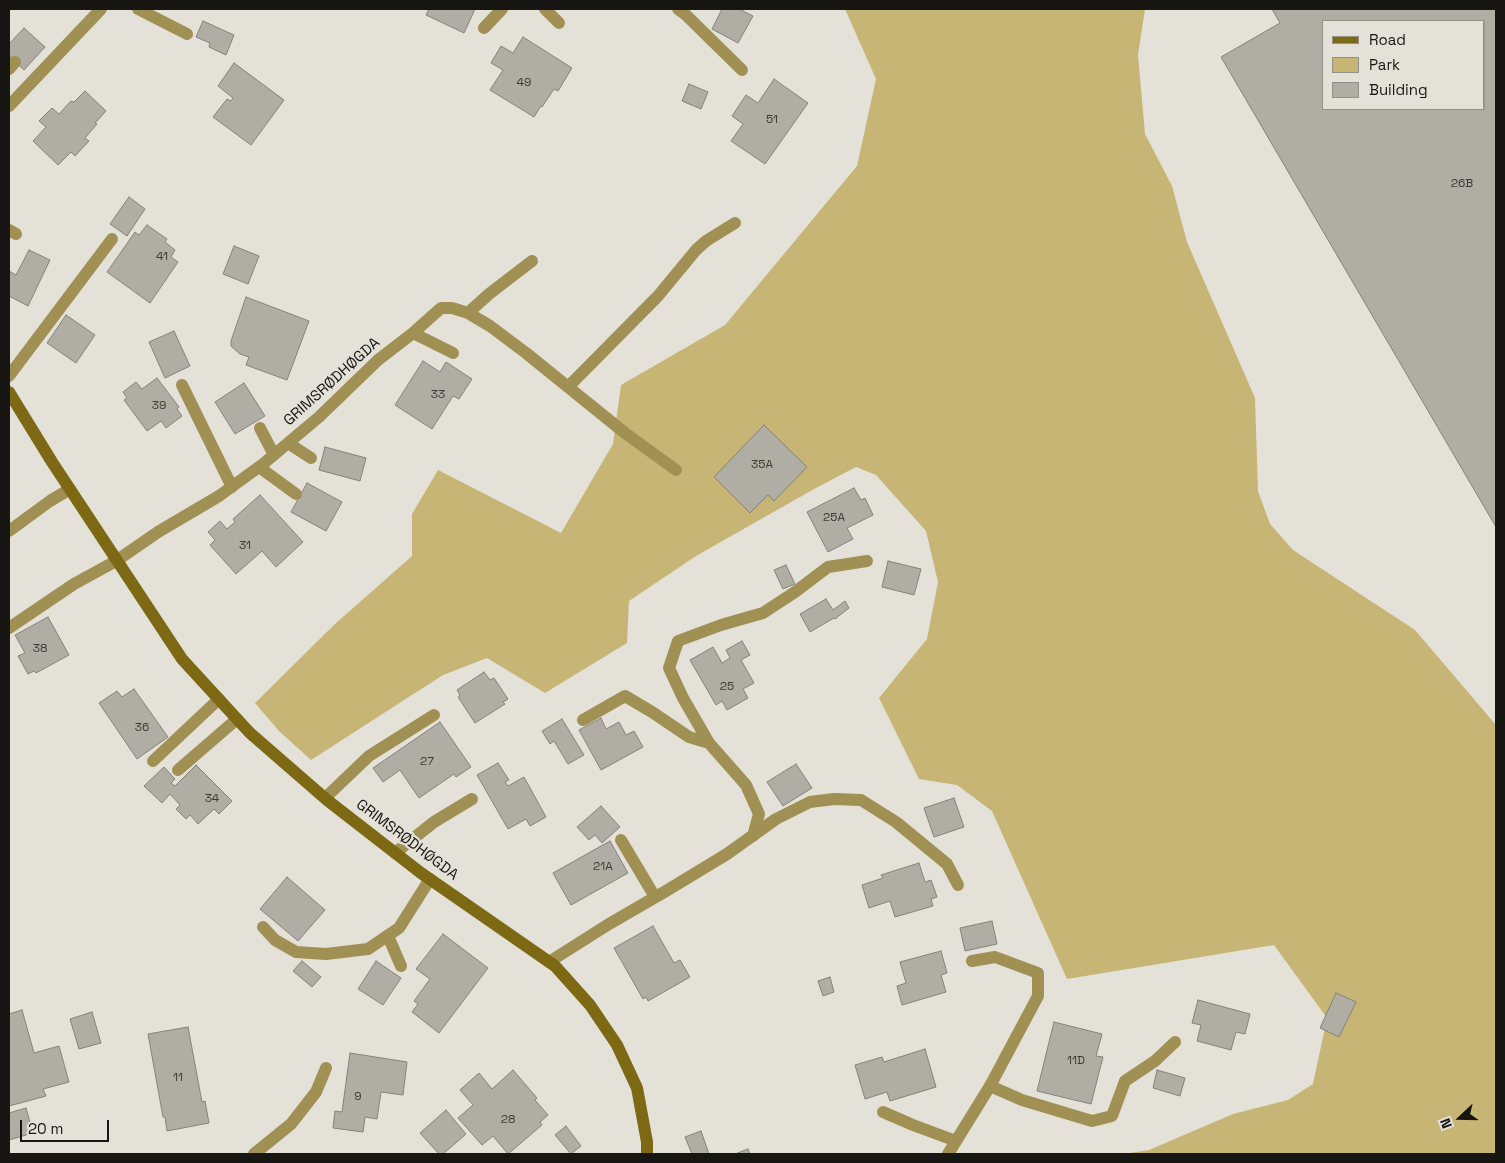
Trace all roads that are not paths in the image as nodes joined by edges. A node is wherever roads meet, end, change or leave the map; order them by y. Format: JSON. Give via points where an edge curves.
{"nodes":[{"id":1,"x":102,"y":9,"type":"edge"},
{"id":2,"x":138,"y":9,"type":"edge"},
{"id":3,"x":502,"y":9,"type":"edge"},
{"id":4,"x":545,"y":9,"type":"edge"},
{"id":5,"x":678,"y":9,"type":"edge"},
{"id":6,"x":559,"y":23,"type":"dead end"},
{"id":7,"x":484,"y":28,"type":"dead end"},
{"id":8,"x":187,"y":34,"type":"dead end"},
{"id":9,"x":742,"y":70,"type":"dead end"},
{"id":10,"x":9,"y":106,"type":"edge"},
{"id":11,"x":735,"y":223,"type":"dead end"},
{"id":12,"x":112,"y":239,"type":"dead end"},
{"id":13,"x":532,"y":261,"type":"dead end"},
{"id":14,"x":468,"y":313,"type":"junction"},
{"id":15,"x":413,"y":333,"type":"junction"},
{"id":16,"x":452,"y":354,"type":"dead end"},
{"id":17,"x":9,"y":376,"type":"edge"},
{"id":18,"x":182,"y":385,"type":"dead end"},
{"id":19,"x":568,"y":387,"type":"junction"},
{"id":20,"x":9,"y":392,"type":"edge"},
{"id":21,"x":260,"y":428,"type":"dead end"},
{"id":22,"x":288,"y":443,"type":"junction"},
{"id":23,"x":274,"y":456,"type":"junction"},
{"id":24,"x":311,"y":458,"type":"dead end"},
{"id":25,"x":259,"y":467,"type":"junction"},
{"id":26,"x":676,"y":470,"type":"dead end"},
{"id":27,"x":232,"y":487,"type":"junction"},
{"id":28,"x":70,"y":490,"type":"junction"},
{"id":29,"x":296,"y":494,"type":"dead end"},
{"id":30,"x":9,"y":531,"type":"edge"},
{"id":31,"x":116,"y":560,"type":"junction"},
{"id":32,"x":867,"y":561,"type":"dead end"},
{"id":33,"x":9,"y":628,"type":"edge"},
{"id":34,"x":219,"y":699,"type":"junction"},
{"id":35,"x":434,"y":715,"type":"dead end"},
{"id":36,"x":237,"y":719,"type":"junction"},
{"id":37,"x":583,"y":720,"type":"dead end"},
{"id":38,"x":710,"y":743,"type":"junction"},
{"id":39,"x":152,"y":761,"type":"dead end"},
{"id":40,"x":178,"y":770,"type":"dead end"},
{"id":41,"x":325,"y":798,"type":"junction"},
{"id":42,"x":472,"y":799,"type":"dead end"},
{"id":43,"x":752,"y":836,"type":"junction"},
{"id":44,"x":621,"y":840,"type":"dead end"},
{"id":45,"x":395,"y":853,"type":"junction"},
{"id":46,"x":430,"y":880,"type":"junction"},
{"id":47,"x":958,"y":885,"type":"dead end"},
{"id":48,"x":655,"y":897,"type":"junction"},
{"id":49,"x":263,"y":928,"type":"dead end"},
{"id":50,"x":388,"y":936,"type":"junction"},
{"id":51,"x":972,"y":960,"type":"dead end"},
{"id":52,"x":549,"y":962,"type":"junction"},
{"id":53,"x":401,"y":966,"type":"dead end"},
{"id":54,"x":1175,"y":1042,"type":"dead end"},
{"id":55,"x":326,"y":1068,"type":"dead end"},
{"id":56,"x":990,"y":1086,"type":"junction"},
{"id":57,"x":884,"y":1112,"type":"dead end"},
{"id":58,"x":956,"y":1141,"type":"junction"},
{"id":59,"x":254,"y":1154,"type":"edge"},
{"id":60,"x":647,"y":1154,"type":"edge"},
{"id":61,"x":948,"y":1154,"type":"edge"}],
"edges":[{"from":1,"to":10,"type":"street"},
{"from":2,"to":8,"type":"street"},
{"from":3,"to":7,"type":"street"},
{"from":4,"to":6,"type":"street"},
{"from":5,"to":9,"type":"street"},
{"from":11,"to":19,"type":"street","via":[[696,250],[658,296]]},
{"from":12,"to":17,"type":"street"},
{"from":13,"to":14,"type":"street"},
{"from":14,"to":15,"type":"street","name":"GRIMSRØDHØGDA","via":[[441,308]]},
{"from":14,"to":19,"type":"street","name":"GRIMSRØDHØGDA"},
{"from":15,"to":16,"type":"street"},
{"from":15,"to":22,"type":"street","name":"GRIMSRØDHØGDA","via":[[378,360]]},
{"from":18,"to":27,"type":"street"},
{"from":19,"to":26,"type":"street","name":"GRIMSRØDHØGDA"},
{"from":20,"to":28,"type":"main road","name":"GRIMSRØDHØGDA"},
{"from":21,"to":23,"type":"street"},
{"from":22,"to":23,"type":"street","name":"GRIMSRØDHØGDA"},
{"from":22,"to":24,"type":"street"},
{"from":23,"to":25,"type":"street","name":"GRIMSRØDHØGDA"},
{"from":25,"to":27,"type":"street","name":"GRIMSRØDHØGDA"},
{"from":25,"to":29,"type":"street"},
{"from":27,"to":31,"type":"street","name":"GRIMSRØDHØGDA"},
{"from":28,"to":30,"type":"street"},
{"from":28,"to":31,"type":"main road","name":"GRIMSRØDHØGDA"},
{"from":31,"to":33,"type":"street"},
{"from":31,"to":34,"type":"main road","name":"GRIMSRØDHØGDA","via":[[182,659]]},
{"from":32,"to":38,"type":"street","via":[[828,567],[763,613],[678,642],[670,668],[683,698]]},
{"from":34,"to":36,"type":"main road","name":"GRIMSRØDHØGDA"},
{"from":34,"to":39,"type":"street"},
{"from":35,"to":41,"type":"street","via":[[369,756]]},
{"from":36,"to":40,"type":"street"},
{"from":36,"to":41,"type":"main road","name":"GRIMSRØDHØGDA"},
{"from":37,"to":38,"type":"street","via":[[625,696],[689,737]]},
{"from":38,"to":43,"type":"street","via":[[746,786],[760,814]]},
{"from":41,"to":45,"type":"main road","name":"GRIMSRØDHØGDA"},
{"from":42,"to":45,"type":"street","via":[[434,822]]},
{"from":43,"to":47,"type":"street","via":[[776,819],[810,802],[861,800],[896,822],[947,864]]},
{"from":43,"to":48,"type":"street"},
{"from":44,"to":48,"type":"street"},
{"from":45,"to":46,"type":"main road","name":"GRIMSRØDHØGDA"},
{"from":46,"to":50,"type":"street","via":[[398,928]]},
{"from":46,"to":52,"type":"main road","name":"GRIMSRØDHØGDA"},
{"from":48,"to":52,"type":"street"},
{"from":49,"to":50,"type":"street","via":[[274,940],[296,952],[326,954],[368,949]]},
{"from":50,"to":53,"type":"street"},
{"from":51,"to":56,"type":"street","via":[[995,957],[1038,973],[1038,996]]},
{"from":52,"to":60,"type":"main road","name":"GRIMSRØDHØGDA","via":[[590,1005],[617,1045],[637,1088]]},
{"from":54,"to":56,"type":"street","via":[[1155,1061],[1124,1082],[1112,1116],[1092,1121],[1022,1100]]},
{"from":55,"to":59,"type":"street","via":[[316,1092],[291,1124]]},
{"from":56,"to":58,"type":"street"},
{"from":57,"to":58,"type":"street"},
{"from":58,"to":61,"type":"street"}]}
